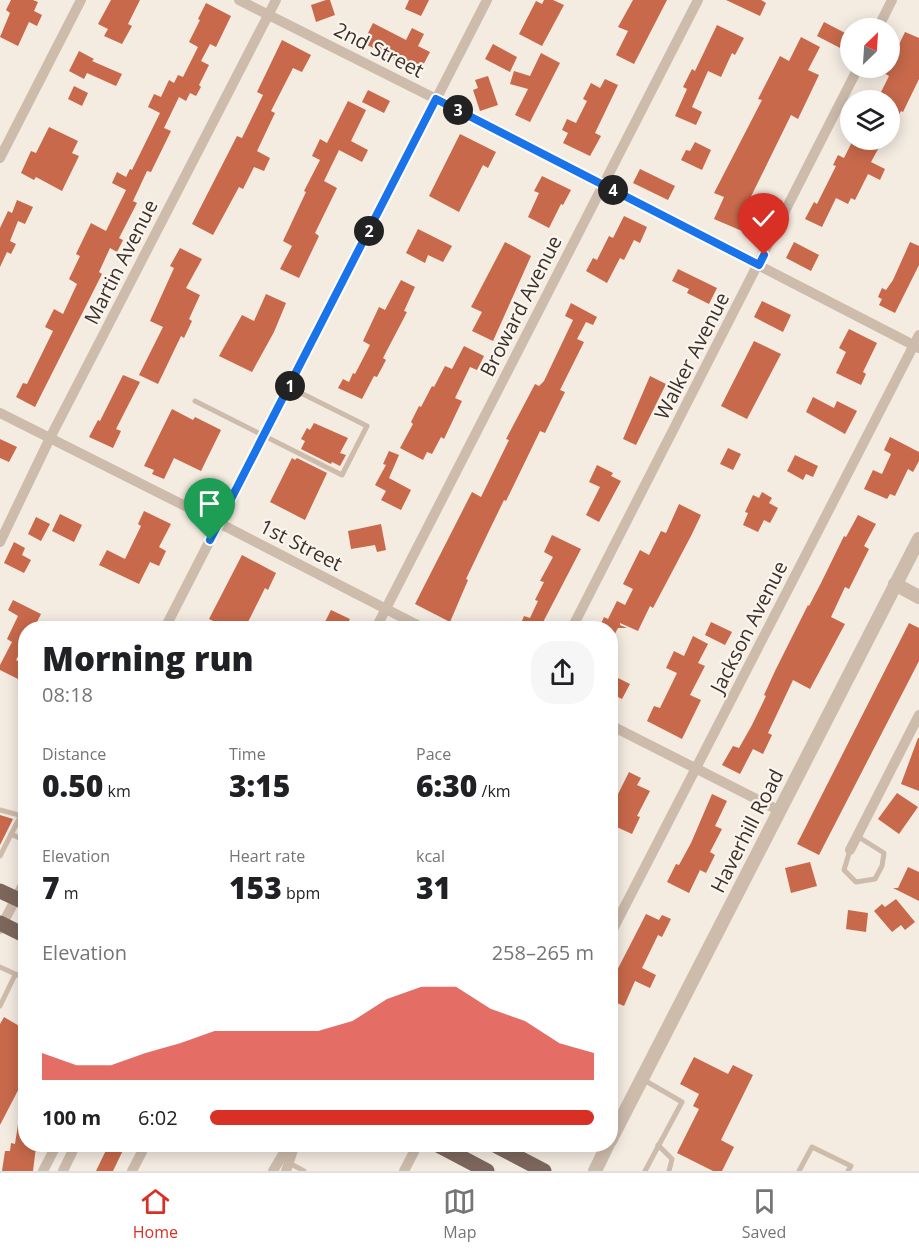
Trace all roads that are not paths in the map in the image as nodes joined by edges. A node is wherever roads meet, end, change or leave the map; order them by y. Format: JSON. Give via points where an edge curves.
{"nodes":[{"id":1,"x":81,"y":0,"type":"edge"},
{"id":2,"x":239,"y":0,"type":"edge"},
{"id":3,"x":276,"y":0,"type":"edge"},
{"id":4,"x":487,"y":0,"type":"edge"},
{"id":5,"x":698,"y":0,"type":"edge"},
{"id":6,"x":892,"y":0,"type":"edge"},
{"id":7,"x":269,"y":15,"type":"junction"},
{"id":8,"x":883,"y":18,"type":"edge"},
{"id":9,"x":853,"y":78,"type":"edge"},
{"id":10,"x":436,"y":99,"type":"junction"},
{"id":11,"x":0,"y":158,"type":"edge"},
{"id":12,"x":603,"y":185,"type":"junction"},
{"id":13,"x":759,"y":265,"type":"junction"},
{"id":14,"x":919,"y":335,"type":"edge"},
{"id":15,"x":916,"y":347,"type":"edge"},
{"id":16,"x":289,"y":387,"type":"junction"},
{"id":17,"x":195,"y":400,"type":"dead end"},
{"id":18,"x":0,"y":413,"type":"edge"},
{"id":19,"x":263,"y":437,"type":"junction"},
{"id":20,"x":50,"y":438,"type":"junction"},
{"id":21,"x":219,"y":523,"type":"junction"},
{"id":22,"x":919,"y":539,"type":"edge"},
{"id":23,"x":0,"y":542,"type":"edge"},
{"id":24,"x":895,"y":584,"type":"junction"},
{"id":25,"x":919,"y":597,"type":"edge"},
{"id":26,"x":386,"y":609,"type":"junction"},
{"id":27,"x":169,"y":621,"type":"edge"},
{"id":28,"x":380,"y":621,"type":"edge"},
{"id":29,"x":409,"y":621,"type":"edge"},
{"id":30,"x":576,"y":621,"type":"edge"},
{"id":31,"x":917,"y":723,"type":"edge"},
{"id":32,"x":618,"y":729,"type":"edge"},
{"id":33,"x":696,"y":769,"type":"junction"},
{"id":34,"x":0,"y":810,"type":"edge"},
{"id":35,"x":780,"y":811,"type":"junction"},
{"id":36,"x":18,"y":815,"type":"edge"},
{"id":37,"x":18,"y":825,"type":"edge"},
{"id":38,"x":12,"y":834,"type":"junction"},
{"id":39,"x":857,"y":836,"type":"junction"},
{"id":40,"x":18,"y":837,"type":"edge"},
{"id":41,"x":2,"y":847,"type":"edge"},
{"id":42,"x":850,"y":850,"type":"joint"},
{"id":43,"x":0,"y":856,"type":"edge"},
{"id":44,"x":0,"y":891,"type":"edge"},
{"id":45,"x":18,"y":900,"type":"edge"},
{"id":46,"x":18,"y":904,"type":"edge"},
{"id":47,"x":618,"y":920,"type":"edge"},
{"id":48,"x":1,"y":926,"type":"edge"},
{"id":49,"x":18,"y":933,"type":"edge"},
{"id":50,"x":0,"y":967,"type":"edge"},
{"id":51,"x":15,"y":975,"type":"junction"},
{"id":52,"x":18,"y":976,"type":"edge"},
{"id":53,"x":0,"y":1006,"type":"edge"},
{"id":54,"x":642,"y":1079,"type":"junction"},
{"id":55,"x":618,"y":1127,"type":"edge"},
{"id":56,"x":658,"y":1145,"type":"junction"},
{"id":57,"x":53,"y":1152,"type":"edge"},
{"id":58,"x":72,"y":1152,"type":"edge"},
{"id":59,"x":142,"y":1152,"type":"edge"},
{"id":60,"x":414,"y":1152,"type":"edge"},
{"id":61,"x":451,"y":1152,"type":"edge"},
{"id":62,"x":509,"y":1152,"type":"edge"},
{"id":63,"x":605,"y":1152,"type":"edge"},
{"id":64,"x":285,"y":1164,"type":"edge"},
{"id":65,"x":43,"y":1171,"type":"edge"},
{"id":66,"x":63,"y":1171,"type":"edge"},
{"id":67,"x":132,"y":1171,"type":"edge"},
{"id":68,"x":273,"y":1171,"type":"edge"},
{"id":69,"x":304,"y":1171,"type":"edge"},
{"id":70,"x":404,"y":1171,"type":"edge"},
{"id":71,"x":487,"y":1171,"type":"edge"},
{"id":72,"x":544,"y":1171,"type":"edge"},
{"id":73,"x":595,"y":1171,"type":"edge"},
{"id":74,"x":645,"y":1171,"type":"edge"},
{"id":75,"x":669,"y":1171,"type":"edge"},
{"id":76,"x":799,"y":1171,"type":"edge"},
{"id":77,"x":848,"y":1171,"type":"edge"}],
"edges":[{"from":1,"to":11,"type":"street"},
{"from":2,"to":7,"type":"street","name":"2nd Street"},
{"from":3,"to":7,"type":"street","name":"Martin Avenue"},
{"from":4,"to":10,"type":"street"},
{"from":5,"to":12,"type":"street","name":"Broward Avenue"},
{"from":6,"to":8,"type":"street"},
{"from":7,"to":10,"type":"street","name":"2nd Street"},
{"from":7,"to":20,"type":"street","name":"Martin Avenue"},
{"from":9,"to":13,"type":"street","name":"Walker Avenue"},
{"from":10,"to":12,"type":"street","name":"2nd Street"},
{"from":10,"to":16,"type":"street"},
{"from":12,"to":13,"type":"street","name":"2nd Street"},
{"from":12,"to":26,"type":"street","name":"Broward Avenue"},
{"from":13,"to":15,"type":"street","name":"2nd Street"},
{"from":13,"to":30,"type":"street","name":"Walker Avenue"},
{"from":14,"to":15,"type":"street","name":"Jackson Avenue"},
{"from":15,"to":33,"type":"street","name":"Jackson Avenue"},
{"from":16,"to":19,"type":"street"},
{"from":16,"to":19,"type":"lane","via":[[367,426],[342,475]]},
{"from":17,"to":19,"type":"lane"},
{"from":18,"to":20,"type":"street","name":"1st Street"},
{"from":19,"to":21,"type":"street"},
{"from":20,"to":21,"type":"street","name":"1st Street"},
{"from":20,"to":23,"type":"street","name":"Martin Avenue"},
{"from":21,"to":26,"type":"street","name":"1st Street"},
{"from":21,"to":27,"type":"street"},
{"from":22,"to":24,"type":"street","name":"Haverhill Road"},
{"from":24,"to":25,"type":"street"},
{"from":24,"to":35,"type":"street","name":"Haverhill Road"},
{"from":26,"to":28,"type":"street","name":"Broward Avenue"},
{"from":26,"to":29,"type":"street","name":"1st Street"},
{"from":31,"to":39,"type":"street"},
{"from":32,"to":33,"type":"street"},
{"from":33,"to":35,"type":"street"},
{"from":33,"to":47,"type":"street","name":"Jackson Avenue"},
{"from":34,"to":36,"type":"lane"},
{"from":35,"to":54,"type":"street","name":"Haverhill Road"},
{"from":37,"to":38,"type":"lane"},
{"from":38,"to":40,"type":"lane"},
{"from":38,"to":41,"type":"lane"},
{"from":39,"to":42,"type":"street"},
{"from":39,"to":42,"type":"lane","via":[[884,853],[874,879],[856,882],[844,870]]},
{"from":41,"to":43,"type":"lane"},
{"from":44,"to":45,"type":"main road"},
{"from":46,"to":48,"type":"street"},
{"from":48,"to":49,"type":"main road"},
{"from":50,"to":51,"type":"lane"},
{"from":51,"to":52,"type":"lane"},
{"from":51,"to":53,"type":"lane"},
{"from":54,"to":55,"type":"street","name":"Haverhill Road"},
{"from":54,"to":56,"type":"lane","via":[[682,1102]]},
{"from":56,"to":74,"type":"lane"},
{"from":56,"to":75,"type":"lane","via":[[672,1159]]},
{"from":57,"to":65,"type":"street"},
{"from":58,"to":66,"type":"street"},
{"from":59,"to":67,"type":"street"},
{"from":60,"to":70,"type":"street"},
{"from":61,"to":71,"type":"main road"},
{"from":62,"to":72,"type":"main road"},
{"from":63,"to":73,"type":"street","name":"Haverhill Road"},
{"from":64,"to":68,"type":"street"},
{"from":64,"to":69,"type":"lane"},
{"from":76,"to":77,"type":"lane","via":[[812,1147],[851,1166]]}]}
